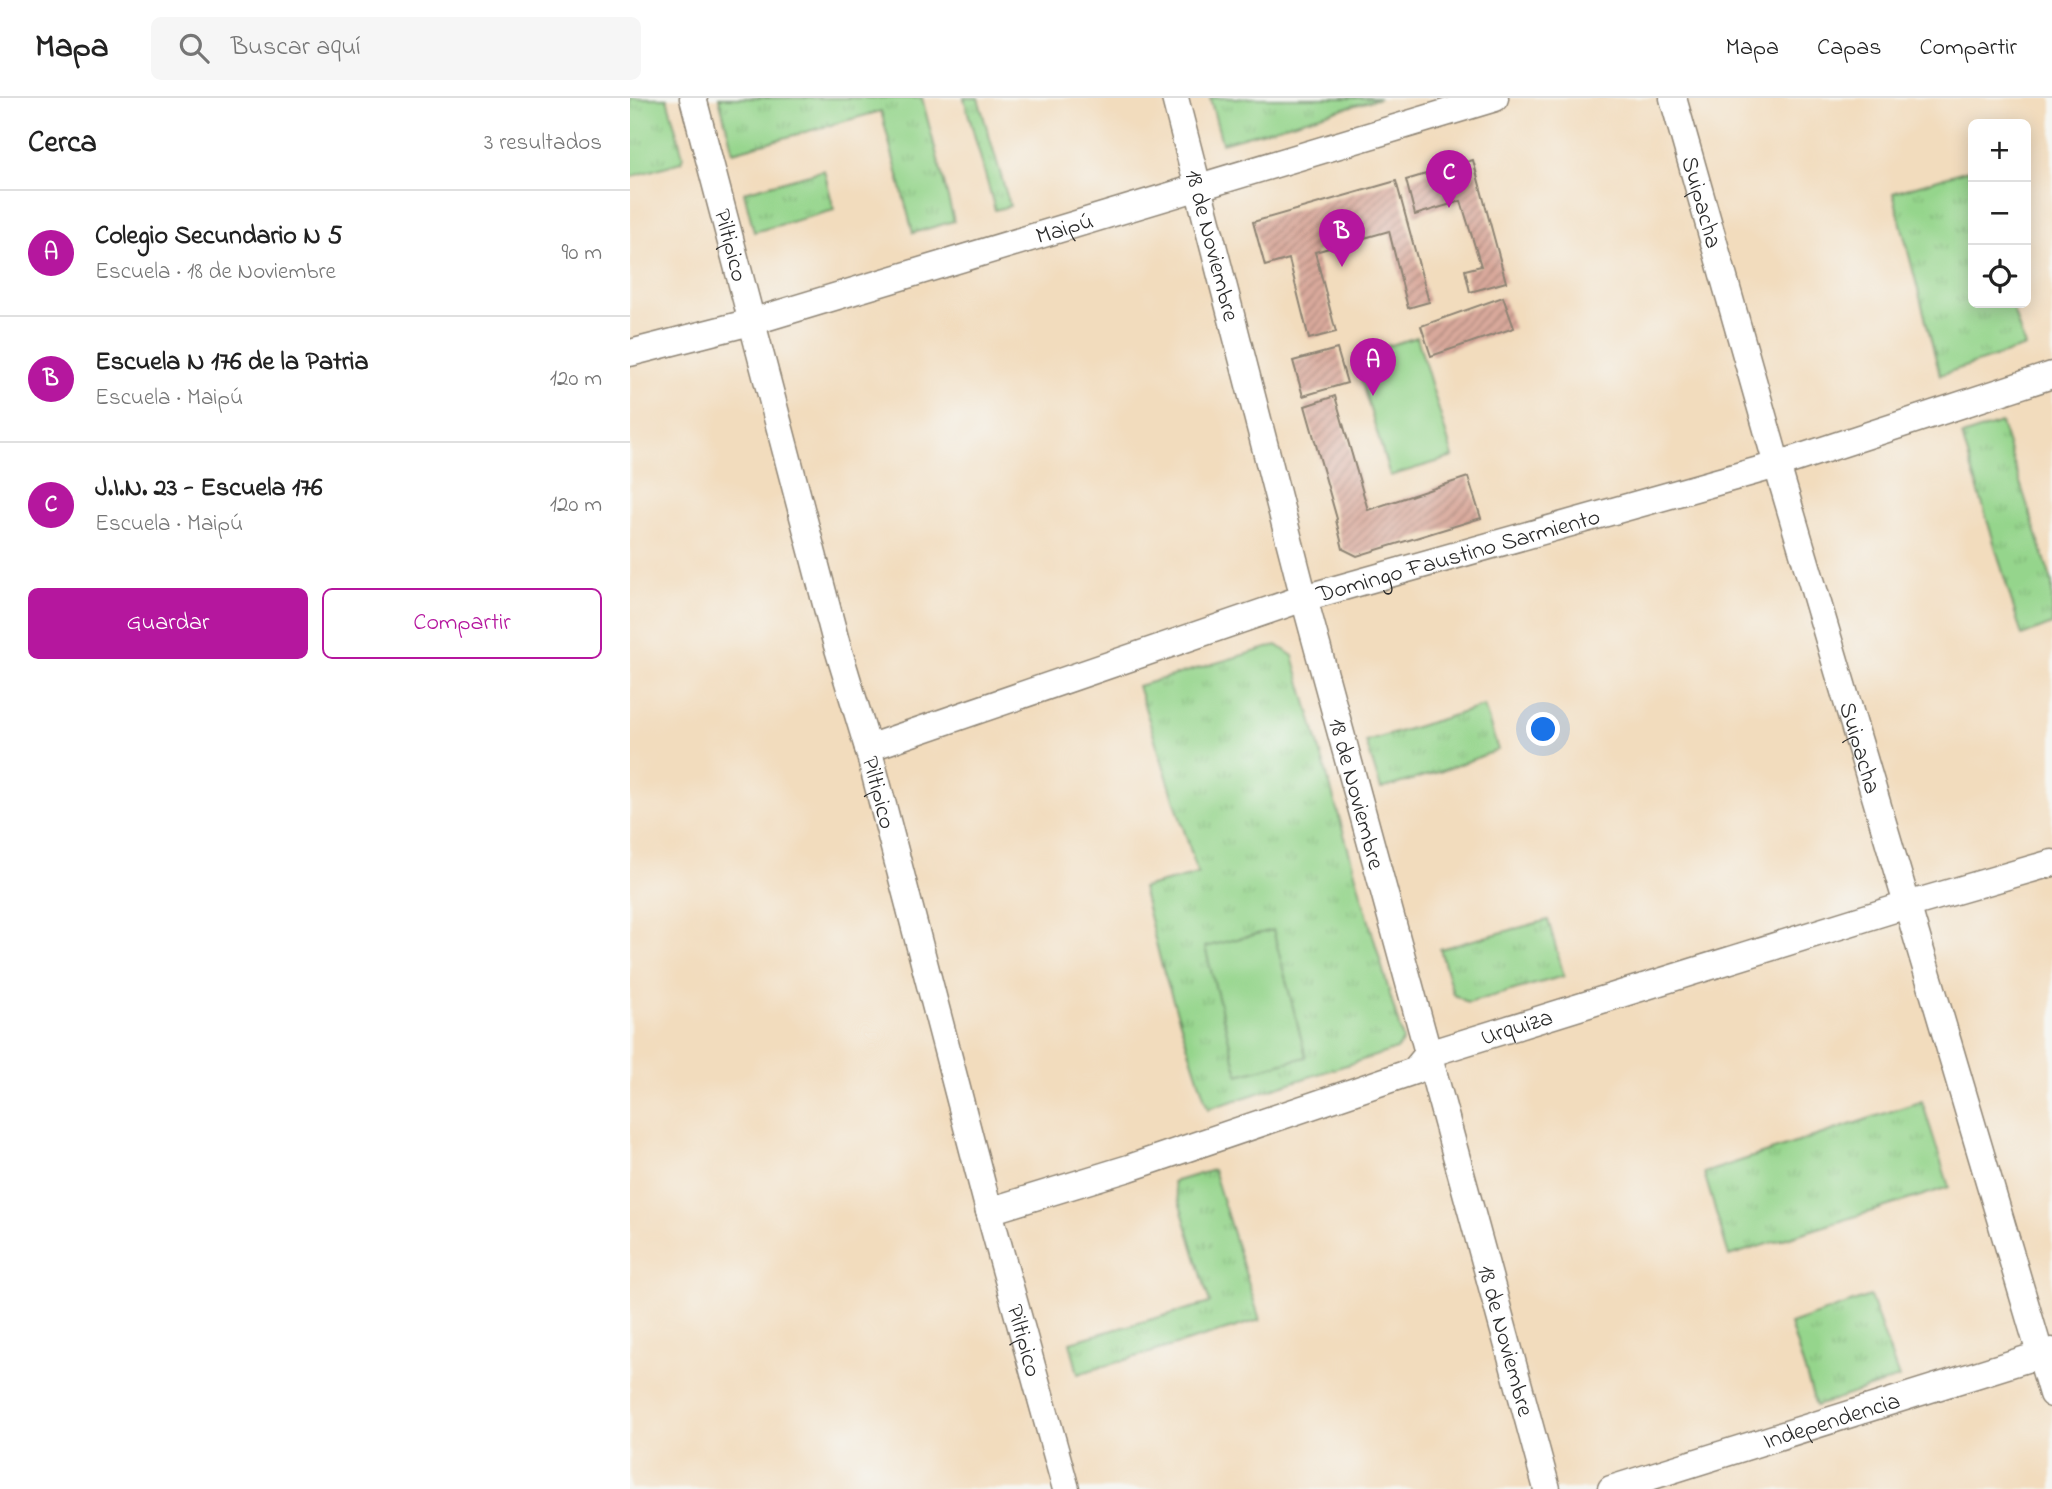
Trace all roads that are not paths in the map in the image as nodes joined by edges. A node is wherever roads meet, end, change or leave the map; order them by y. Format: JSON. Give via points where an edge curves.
{"nodes":[{"id":1,"x":693,"y":98,"type":"edge"},
{"id":2,"x":1175,"y":98,"type":"edge"},
{"id":3,"x":1494,"y":98,"type":"edge"},
{"id":4,"x":1673,"y":98,"type":"edge"},
{"id":5,"x":1199,"y":187,"type":"junction"},
{"id":6,"x":751,"y":321,"type":"junction"},
{"id":7,"x":630,"y":353,"type":"edge"},
{"id":8,"x":2052,"y":375,"type":"edge"},
{"id":9,"x":1777,"y":465,"type":"junction"},
{"id":10,"x":1304,"y":598,"type":"junction"},
{"id":11,"x":868,"y":748,"type":"junction"},
{"id":12,"x":2052,"y":863,"type":"edge"},
{"id":13,"x":1907,"y":905,"type":"junction"},
{"id":14,"x":1428,"y":1054,"type":"junction"},
{"id":15,"x":989,"y":1211,"type":"junction"},
{"id":16,"x":2047,"y":1352,"type":"edge"},
{"id":17,"x":2052,"y":1394,"type":"edge"},
{"id":18,"x":1066,"y":1489,"type":"edge"},
{"id":19,"x":1547,"y":1489,"type":"edge"},
{"id":20,"x":1611,"y":1489,"type":"edge"}],
"edges":[{"from":1,"to":6,"type":"street","name":"Piltipico"},
{"from":2,"to":5,"type":"street","name":"18 de Noviembre"},
{"from":3,"to":5,"type":"street","name":"Maipú"},
{"from":4,"to":9,"type":"street","name":"Suipacha"},
{"from":5,"to":6,"type":"street","name":"Maipú"},
{"from":5,"to":10,"type":"street","name":"18 de Noviembre"},
{"from":6,"to":7,"type":"street","name":"Maipú"},
{"from":6,"to":11,"type":"street","name":"Piltipico"},
{"from":8,"to":9,"type":"street","name":"Domingo Faustino Sarmiento"},
{"from":9,"to":10,"type":"street","name":"Domingo Faustino Sarmiento"},
{"from":9,"to":13,"type":"street","name":"Suipacha"},
{"from":10,"to":11,"type":"street","name":"Domingo Faustino Sarmiento"},
{"from":10,"to":14,"type":"street","name":"18 de Noviembre"},
{"from":11,"to":15,"type":"street","name":"Piltipico"},
{"from":12,"to":13,"type":"street","name":"Urquiza"},
{"from":13,"to":14,"type":"street","name":"Urquiza"},
{"from":13,"to":16,"type":"street","name":"Suipacha"},
{"from":14,"to":15,"type":"street","name":"Urquiza","via":[[1414,1070]]},
{"from":14,"to":19,"type":"street","name":"18 de Noviembre"},
{"from":15,"to":18,"type":"street","name":"Piltipico"},
{"from":16,"to":17,"type":"street","name":"Suipacha"},
{"from":16,"to":20,"type":"street","name":"Independencia"}]}
